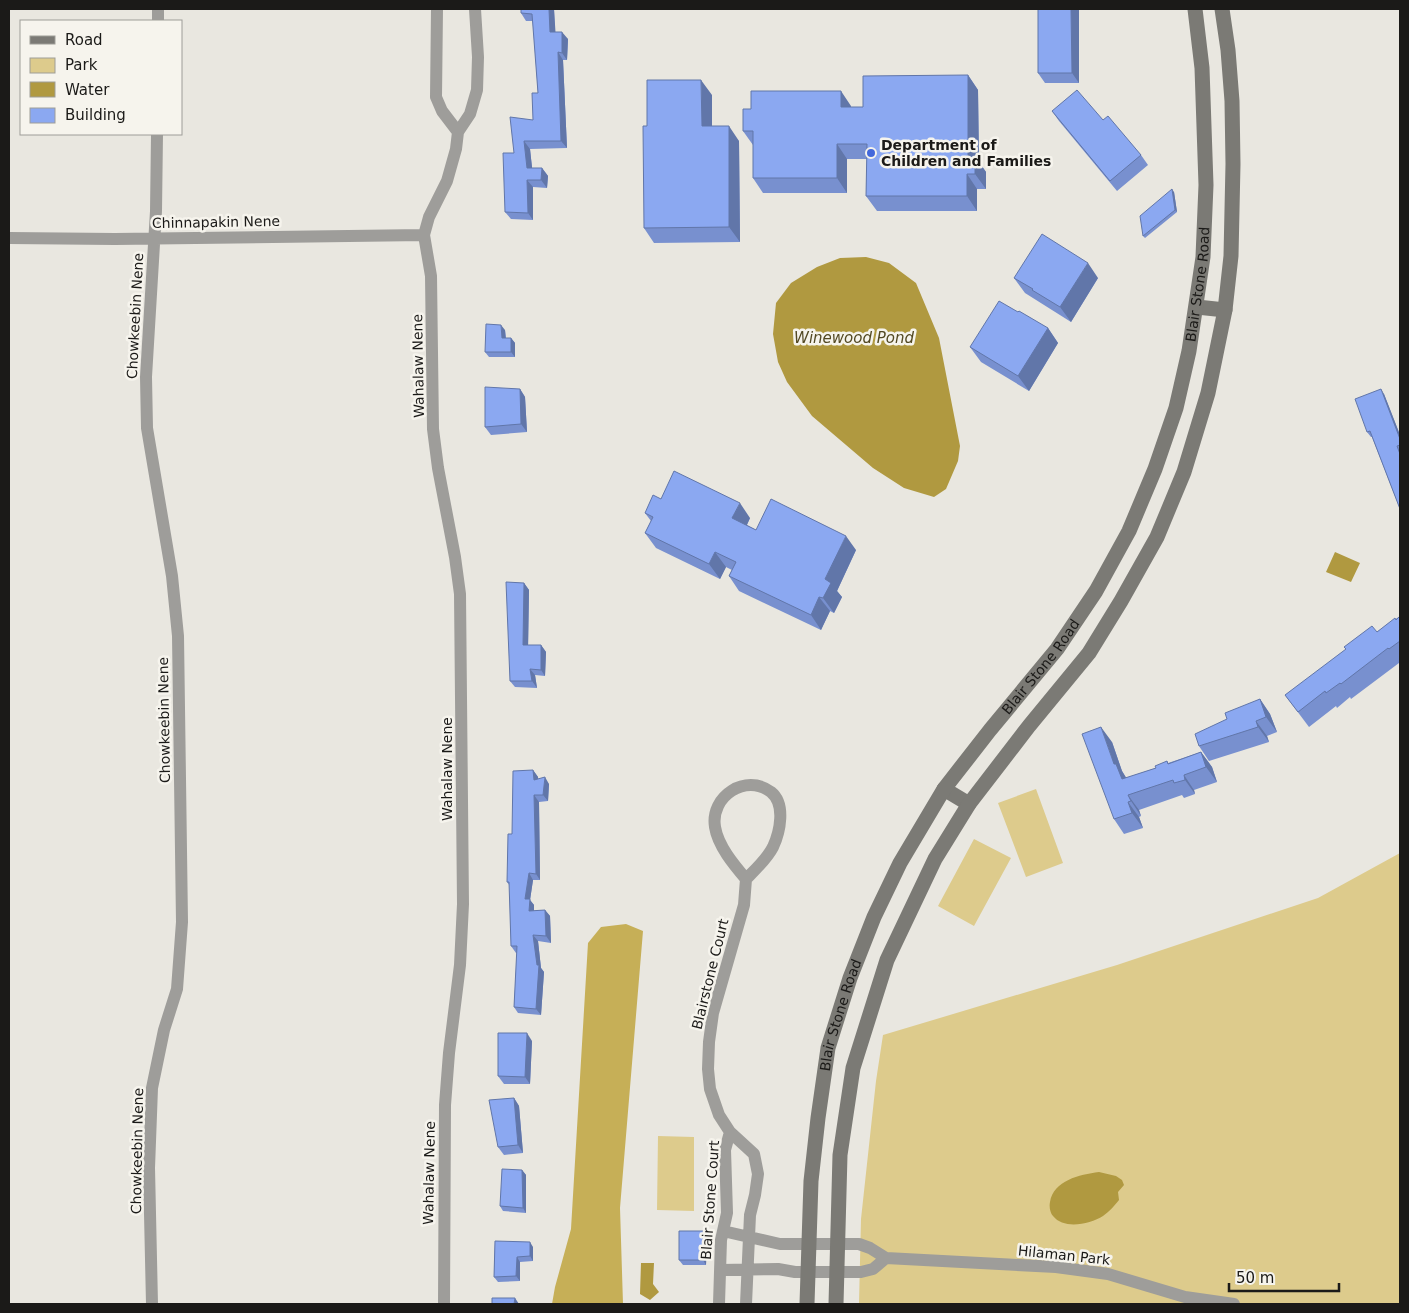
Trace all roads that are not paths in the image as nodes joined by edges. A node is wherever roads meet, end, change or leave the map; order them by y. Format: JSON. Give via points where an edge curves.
{"nodes":[{"id":1,"x":437,"y":9,"type":"edge"},
{"id":2,"x":476,"y":9,"type":"edge"},
{"id":3,"x":1194,"y":9,"type":"edge"},
{"id":4,"x":1222,"y":9,"type":"edge"},
{"id":5,"x":1229,"y":60,"type":"junction"},
{"id":6,"x":1201,"y":63,"type":"junction"},
{"id":7,"x":458,"y":132,"type":"junction"},
{"id":8,"x":157,"y":135,"type":"edge"},
{"id":9,"x":424,"y":235,"type":"junction"},
{"id":10,"x":9,"y":238,"type":"edge"},
{"id":11,"x":154,"y":238,"type":"junction"},
{"id":12,"x":1197,"y":307,"type":"junction"},
{"id":13,"x":1225,"y":310,"type":"junction"},
{"id":14,"x":1129,"y":531,"type":"junction"},
{"id":15,"x":1153,"y":544,"type":"junction"},
{"id":16,"x":944,"y":789,"type":"junction"},
{"id":17,"x":969,"y":804,"type":"junction"},
{"id":18,"x":746,"y":880,"type":"junction"},
{"id":19,"x":730,"y":1132,"type":"junction"},
{"id":20,"x":723,"y":1232,"type":"junction"},
{"id":21,"x":748,"y":1237,"type":"junction"},
{"id":22,"x":809,"y":1244,"type":"junction"},
{"id":23,"x":837,"y":1244,"type":"junction"},
{"id":24,"x":886,"y":1258,"type":"junction"},
{"id":25,"x":747,"y":1269,"type":"junction"},
{"id":26,"x":720,"y":1270,"type":"junction"},
{"id":27,"x":808,"y":1271,"type":"junction"},
{"id":28,"x":837,"y":1271,"type":"junction"},
{"id":29,"x":152,"y":1304,"type":"edge"},
{"id":30,"x":444,"y":1304,"type":"edge"},
{"id":31,"x":719,"y":1304,"type":"edge"},
{"id":32,"x":746,"y":1304,"type":"edge"},
{"id":33,"x":806,"y":1304,"type":"edge"},
{"id":34,"x":836,"y":1304,"type":"edge"},
{"id":35,"x":1234,"y":1304,"type":"edge"}],
"edges":[{"from":1,"to":7,"type":"street","via":[[436,97]]},
{"from":2,"to":7,"type":"street","via":[[477,90],[470,114]]},
{"from":3,"to":6,"type":"main road","name":"Blair Stone Road"},
{"from":4,"to":5,"type":"main road","name":"Blair Stone Road"},
{"from":5,"to":6,"type":"main road"},
{"from":5,"to":13,"type":"main road","name":"Blair Stone Road","via":[[1234,164],[1231,256]]},
{"from":6,"to":12,"type":"main road","name":"Blair Stone Road","via":[[1206,185]]},
{"from":7,"to":9,"type":"street","via":[[447,181]]},
{"from":8,"to":11,"type":"street","name":"Chowkeebin Nene"},
{"from":9,"to":11,"type":"street","name":"Chinnapakin Nene"},
{"from":9,"to":30,"type":"street","name":"Wahalaw Nene","via":[[431,276],[434,429],[460,594],[463,904],[445,1105]]},
{"from":10,"to":11,"type":"street","name":"Chinnapakin Nene"},
{"from":11,"to":29,"type":"street","name":"Chowkeebin Nene","via":[[146,377],[147,428],[172,576],[178,636],[182,922],[177,989],[164,1030],[152,1088],[149,1168]]},
{"from":12,"to":13,"type":"main road"},
{"from":12,"to":14,"type":"main road","name":"Blair Stone Road","via":[[1176,408]]},
{"from":13,"to":15,"type":"main road","name":"Blair Stone Road","via":[[1208,393],[1184,472]]},
{"from":14,"to":15,"type":"main road"},
{"from":14,"to":16,"type":"main road","name":"Blair Stone Road","via":[[1096,591],[1057,649]]},
{"from":15,"to":17,"type":"main road","name":"Blair Stone Road","via":[[1089,653]]},
{"from":16,"to":17,"type":"main road"},
{"from":16,"to":22,"type":"main road","name":"Blair Stone Road","via":[[900,863],[874,917],[828,1048],[811,1181]]},
{"from":17,"to":23,"type":"main road","name":"Blair Stone Road","via":[[935,859],[887,960],[853,1068],[840,1155]]},
{"from":18,"to":18,"type":"street","via":[[715,828],[715,813],[721,799],[730,790],[744,785],[758,786],[771,792],[779,802],[780,821],[773,847]]},
{"from":18,"to":19,"type":"street","name":"Blairstone Court","via":[[744,905],[716,1004],[709,1042],[710,1089],[719,1115]]},
{"from":19,"to":20,"type":"street","name":"Blair Stone Court","via":[[725,1150],[727,1213]]},
{"from":19,"to":21,"type":"street","name":"Blair Stone Court","via":[[754,1154],[758,1174]]},
{"from":20,"to":21,"type":"street"},
{"from":20,"to":26,"type":"street","name":"Blair Stone Court"},
{"from":21,"to":22,"type":"street","via":[[780,1244]]},
{"from":21,"to":25,"type":"street","name":"Blair Stone Court"},
{"from":22,"to":23,"type":"street"},
{"from":22,"to":27,"type":"main road","name":"Blair Stone Road"},
{"from":23,"to":24,"type":"street","name":"Hilaman Park","via":[[859,1244]]},
{"from":23,"to":28,"type":"main road","name":"Blair Stone Road"},
{"from":24,"to":28,"type":"street","via":[[873,1269]]},
{"from":24,"to":35,"type":"street","name":"Hilaman Park","via":[[1074,1269],[1108,1274],[1185,1297]]},
{"from":25,"to":26,"type":"street"},
{"from":25,"to":27,"type":"street"},
{"from":25,"to":32,"type":"street","name":"Blair Stone Court"},
{"from":26,"to":31,"type":"street","name":"Blair Stone Court"},
{"from":27,"to":28,"type":"street"},
{"from":27,"to":33,"type":"main road","name":"Blair Stone Road"},
{"from":28,"to":34,"type":"main road","name":"Blair Stone Road"}]}
